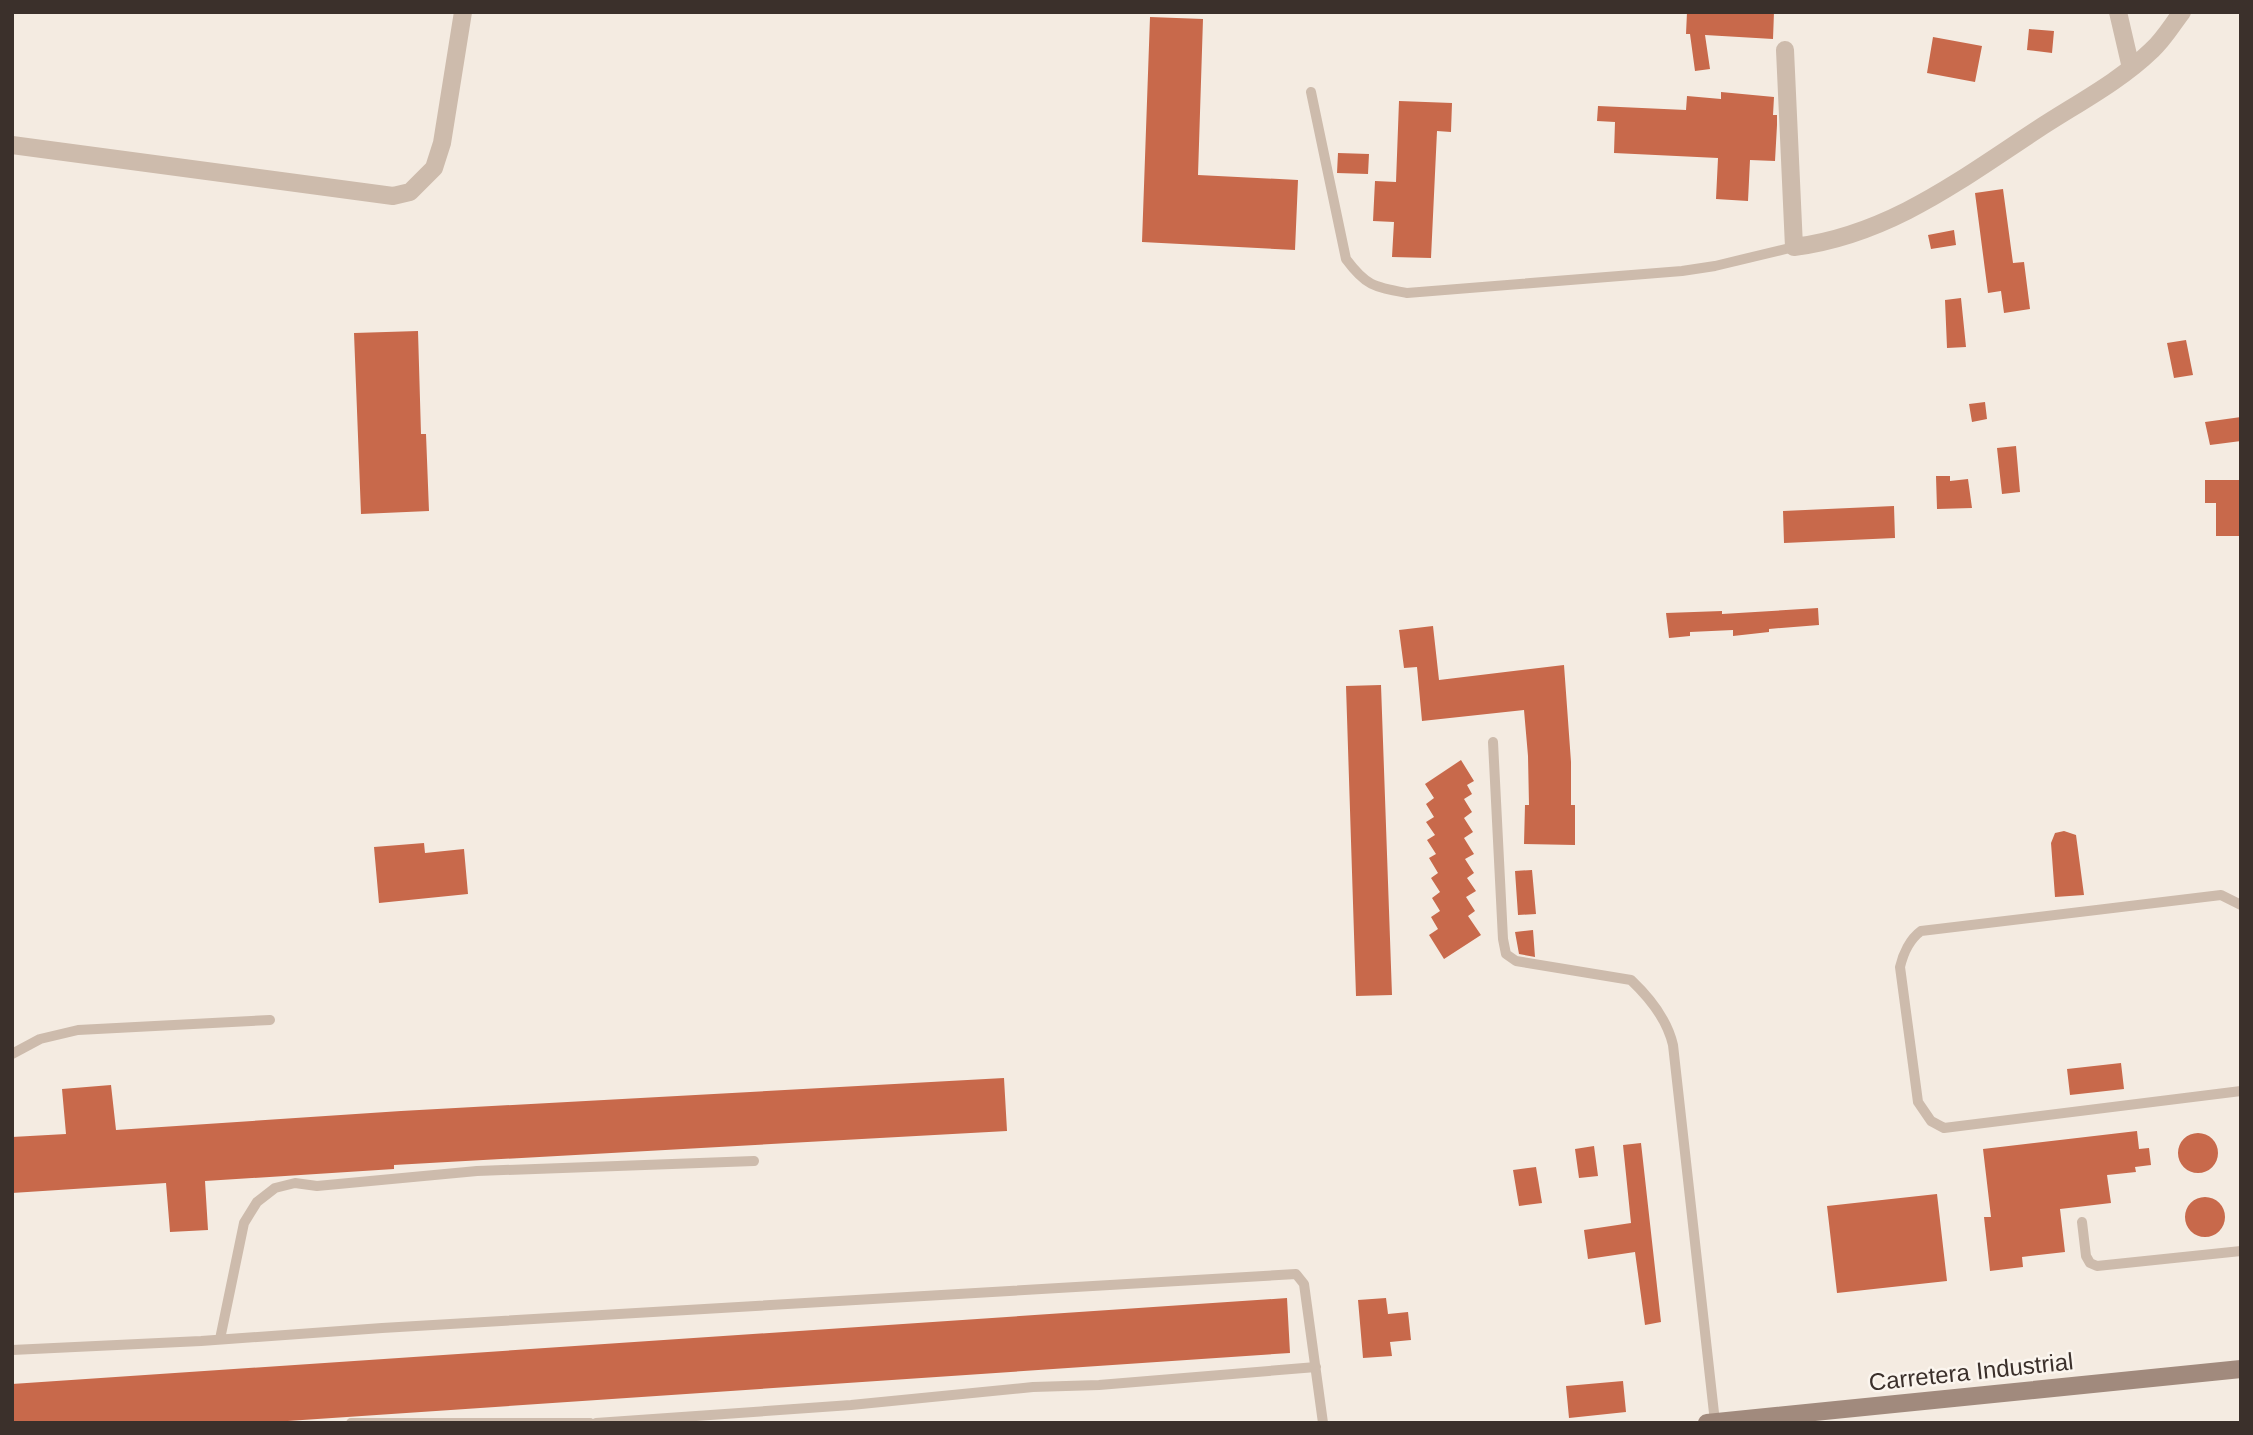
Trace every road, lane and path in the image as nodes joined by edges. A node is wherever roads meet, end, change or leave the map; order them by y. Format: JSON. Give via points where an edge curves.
{"nodes":[{"id":1,"x":463,"y":12,"type":"edge"},
{"id":2,"x":2118,"y":12,"type":"edge"},
{"id":3,"x":2182,"y":12,"type":"edge"},
{"id":4,"x":1785,"y":51,"type":"dead end"},
{"id":5,"x":2131,"y":68,"type":"junction"},
{"id":6,"x":1311,"y":92,"type":"dead end"},
{"id":7,"x":12,"y":145,"type":"edge"},
{"id":8,"x":1794,"y":247,"type":"junction"},
{"id":9,"x":1493,"y":742,"type":"dead end"},
{"id":10,"x":2241,"y":905,"type":"edge"},
{"id":11,"x":270,"y":1020,"type":"dead end"},
{"id":12,"x":12,"y":1054,"type":"edge"},
{"id":13,"x":2241,"y":1091,"type":"edge"},
{"id":14,"x":754,"y":1161,"type":"dead end"},
{"id":15,"x":2082,"y":1222,"type":"dead end"},
{"id":16,"x":2241,"y":1251,"type":"edge"},
{"id":17,"x":220,"y":1339,"type":"junction"},
{"id":18,"x":12,"y":1350,"type":"edge"},
{"id":19,"x":1316,"y":1367,"type":"junction"},
{"id":20,"x":2241,"y":1369,"type":"edge"},
{"id":21,"x":1715,"y":1422,"type":"edge"},
{"id":22,"x":351,"y":1423,"type":"edge"},
{"id":23,"x":590,"y":1423,"type":"edge"},
{"id":24,"x":596,"y":1423,"type":"edge"},
{"id":25,"x":1323,"y":1423,"type":"edge"},
{"id":26,"x":1707,"y":1423,"type":"edge"}],
"edges":[{"from":1,"to":7,"type":"street","via":[[442,143],[434,168],[410,192],[393,195]]},
{"from":2,"to":5,"type":"street"},
{"from":3,"to":5,"type":"street"},
{"from":4,"to":8,"type":"street"},
{"from":5,"to":8,"type":"street","via":[[1908,211],[1849,236]]},
{"from":6,"to":8,"type":"lane","via":[[1346,259],[1360,277],[1378,288],[1407,293],[1682,271]]},
{"from":9,"to":21,"type":"lane","via":[[1506,954],[1516,961],[1630,980],[1669,1029]]},
{"from":10,"to":13,"type":"lane","via":[[2221,895],[1921,931],[1902,956],[1900,967],[1918,1102],[1931,1121],[1944,1128]]},
{"from":11,"to":12,"type":"lane","via":[[78,1030],[40,1039]]},
{"from":14,"to":17,"type":"lane","via":[[477,1171],[275,1188],[257,1202],[244,1223]]},
{"from":15,"to":16,"type":"lane","via":[[2086,1256],[2097,1266]]},
{"from":17,"to":18,"type":"lane"},
{"from":17,"to":19,"type":"lane","via":[[1296,1273],[1304,1284]]},
{"from":19,"to":24,"type":"lane"},
{"from":19,"to":25,"type":"lane"},
{"from":20,"to":21,"type":"main road","name":"Carretera Industrial"},
{"from":21,"to":26,"type":"main road","name":"Carretera Industrial"},
{"from":22,"to":23,"type":"lane"}]}
